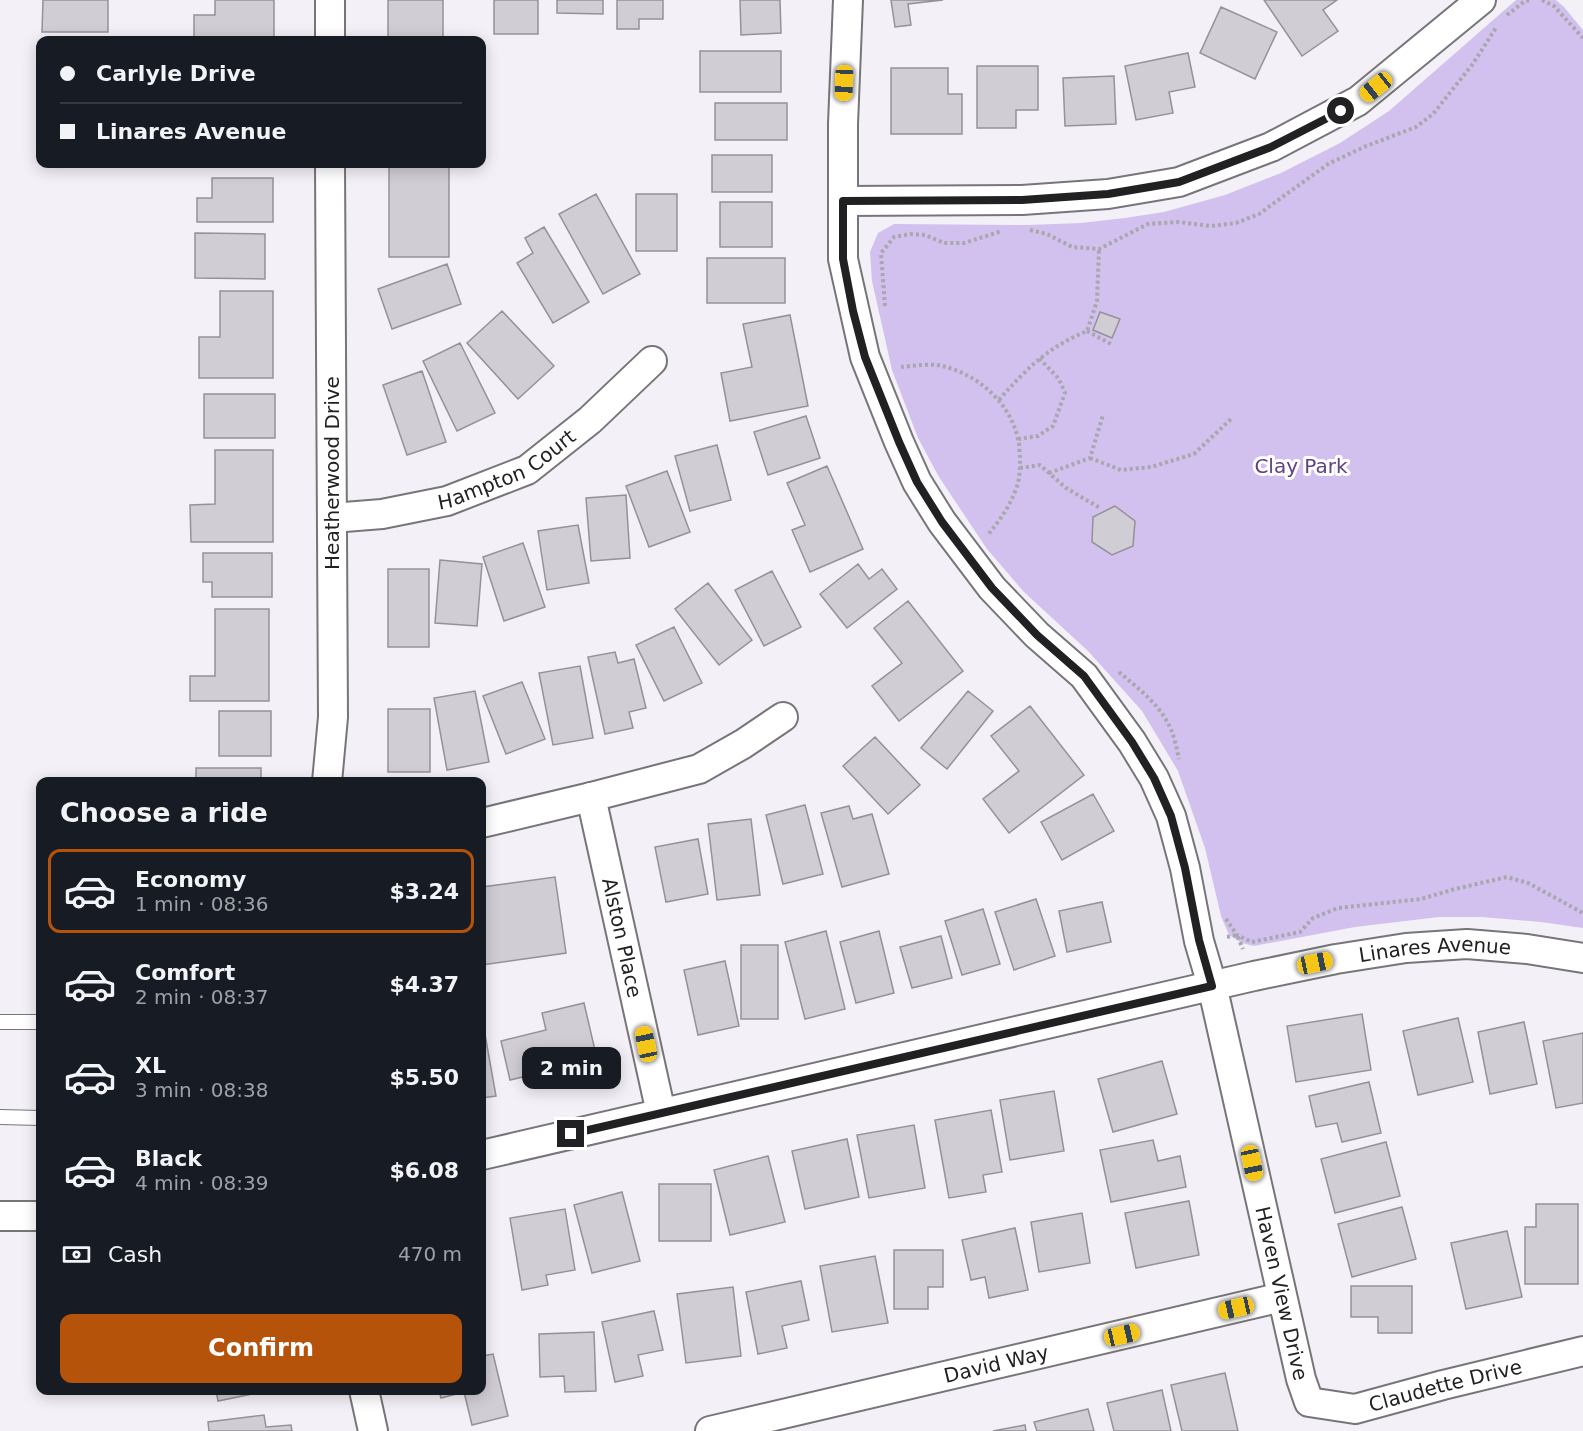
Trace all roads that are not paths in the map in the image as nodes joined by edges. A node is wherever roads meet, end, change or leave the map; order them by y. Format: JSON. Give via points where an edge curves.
{"nodes":[{"id":1,"x":330,"y":0,"type":"edge"},
{"id":2,"x":848,"y":0,"type":"edge"},
{"id":3,"x":1481,"y":0,"type":"edge"},
{"id":4,"x":330,"y":36,"type":"edge"},
{"id":5,"x":330,"y":168,"type":"edge"},
{"id":6,"x":843,"y":201,"type":"junction"},
{"id":7,"x":652,"y":361,"type":"dead end"},
{"id":8,"x":332,"y":518,"type":"junction"},
{"id":9,"x":783,"y":717,"type":"dead end"},
{"id":10,"x":327,"y":777,"type":"edge"},
{"id":11,"x":591,"y":797,"type":"junction"},
{"id":12,"x":486,"y":822,"type":"edge"},
{"id":13,"x":1583,"y":958,"type":"edge"},
{"id":14,"x":1212,"y":986,"type":"junction"},
{"id":15,"x":0,"y":1022,"type":"edge"},
{"id":16,"x":36,"y":1022,"type":"edge"},
{"id":17,"x":661,"y":1113,"type":"junction"},
{"id":18,"x":0,"y":1117,"type":"edge"},
{"id":19,"x":36,"y":1118,"type":"edge"},
{"id":20,"x":486,"y":1154,"type":"edge"},
{"id":21,"x":0,"y":1216,"type":"edge"},
{"id":22,"x":36,"y":1216,"type":"edge"},
{"id":23,"x":1282,"y":1297,"type":"junction"},
{"id":24,"x":1583,"y":1351,"type":"edge"},
{"id":25,"x":365,"y":1395,"type":"edge"},
{"id":26,"x":1309,"y":1402,"type":"joint"},
{"id":27,"x":373,"y":1431,"type":"edge"},
{"id":28,"x":710,"y":1431,"type":"edge"}],
"edges":[{"from":1,"to":4,"type":"street"},
{"from":2,"to":6,"type":"street","name":"Haven View Drive"},
{"from":3,"to":6,"type":"street","via":[[1358,101],[1271,147],[1179,182],[1108,194],[1033,199]]},
{"from":5,"to":8,"type":"street","name":"Heatherwood Drive"},
{"from":6,"to":14,"type":"street","name":"Haven View Drive","via":[[843,259],[865,357],[917,482],[992,588],[1084,676],[1154,778],[1171,816]]},
{"from":7,"to":8,"type":"street","name":"Hampton Court","via":[[590,420],[527,470],[447,501],[382,514]]},
{"from":8,"to":10,"type":"street","name":"Heatherwood Drive","via":[[333,717]]},
{"from":9,"to":11,"type":"street","via":[[699,769]]},
{"from":11,"to":12,"type":"street"},
{"from":11,"to":17,"type":"street","name":"Alston Place"},
{"from":13,"to":14,"type":"street","name":"Linares Avenue","via":[[1467,944],[1406,948]]},
{"from":14,"to":17,"type":"street","name":"Linares Avenue"},
{"from":14,"to":23,"type":"street","name":"Haven View Drive"},
{"from":15,"to":16,"type":"lane"},
{"from":17,"to":20,"type":"street","name":"Linares Avenue"},
{"from":18,"to":19,"type":"lane"},
{"from":21,"to":22,"type":"street"},
{"from":23,"to":26,"type":"street","name":"Haven View Drive"},
{"from":23,"to":28,"type":"street","name":"David Way"},
{"from":24,"to":26,"type":"street","name":"Claudette Drive","via":[[1355,1409]]},
{"from":25,"to":27,"type":"street"}]}
